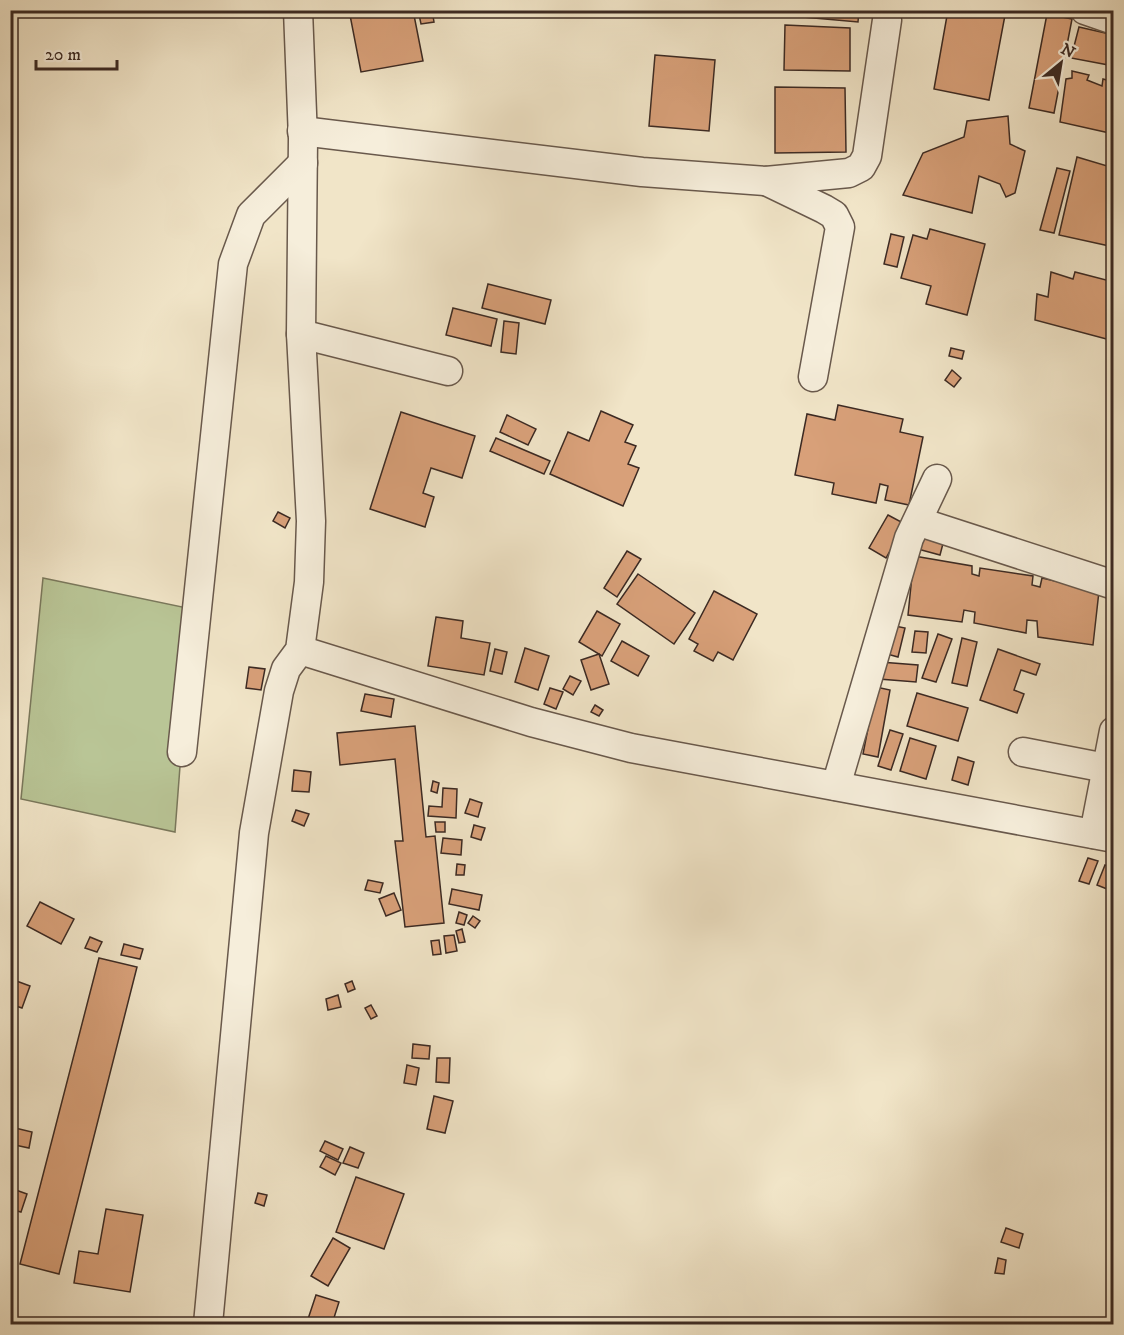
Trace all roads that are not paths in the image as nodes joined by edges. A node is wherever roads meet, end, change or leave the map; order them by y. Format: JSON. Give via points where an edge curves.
{"nodes":[{"id":1,"x":298,"y":10,"type":"edge"},
{"id":2,"x":1085,"y":10,"type":"edge"},
{"id":3,"x":886,"y":20,"type":"dead end"},
{"id":4,"x":1113,"y":20,"type":"edge"},
{"id":5,"x":302,"y":131,"type":"junction"},
{"id":6,"x":303,"y":163,"type":"junction"},
{"id":7,"x":766,"y":181,"type":"junction"},
{"id":8,"x":301,"y":334,"type":"junction"},
{"id":9,"x":448,"y":371,"type":"dead end"},
{"id":10,"x":813,"y":377,"type":"dead end"},
{"id":11,"x":937,"y":479,"type":"dead end"},
{"id":12,"x":929,"y":525,"type":"dead end"},
{"id":13,"x":1113,"y":585,"type":"edge"},
{"id":14,"x":300,"y":650,"type":"junction"},
{"id":15,"x":1113,"y":732,"type":"edge"},
{"id":16,"x":182,"y":752,"type":"dead end"},
{"id":17,"x":1023,"y":752,"type":"dead end"},
{"id":18,"x":1106,"y":768,"type":"junction"},
{"id":19,"x":836,"y":786,"type":"junction"},
{"id":20,"x":1104,"y":836,"type":"edge"},
{"id":21,"x":208,"y":1324,"type":"edge"}],
"edges":[{"from":1,"to":5,"type":"street"},
{"from":2,"to":4,"type":"street"},
{"from":3,"to":7,"type":"street","via":[[867,156],[861,167],[849,173]]},
{"from":5,"to":6,"type":"street"},
{"from":5,"to":7,"type":"street","via":[[642,172]]},
{"from":6,"to":8,"type":"street"},
{"from":6,"to":16,"type":"street","via":[[251,215],[233,264]]},
{"from":7,"to":10,"type":"street","via":[[834,215],[840,227]]},
{"from":8,"to":9,"type":"street"},
{"from":8,"to":14,"type":"street","via":[[311,521],[309,582]]},
{"from":11,"to":19,"type":"street","via":[[909,538]]},
{"from":12,"to":13,"type":"street"},
{"from":14,"to":19,"type":"street","via":[[531,722],[631,748]]},
{"from":14,"to":21,"type":"street","via":[[280,684],[254,833]]},
{"from":15,"to":18,"type":"street"},
{"from":17,"to":18,"type":"street"},
{"from":18,"to":20,"type":"street"},
{"from":19,"to":20,"type":"street"}]}
